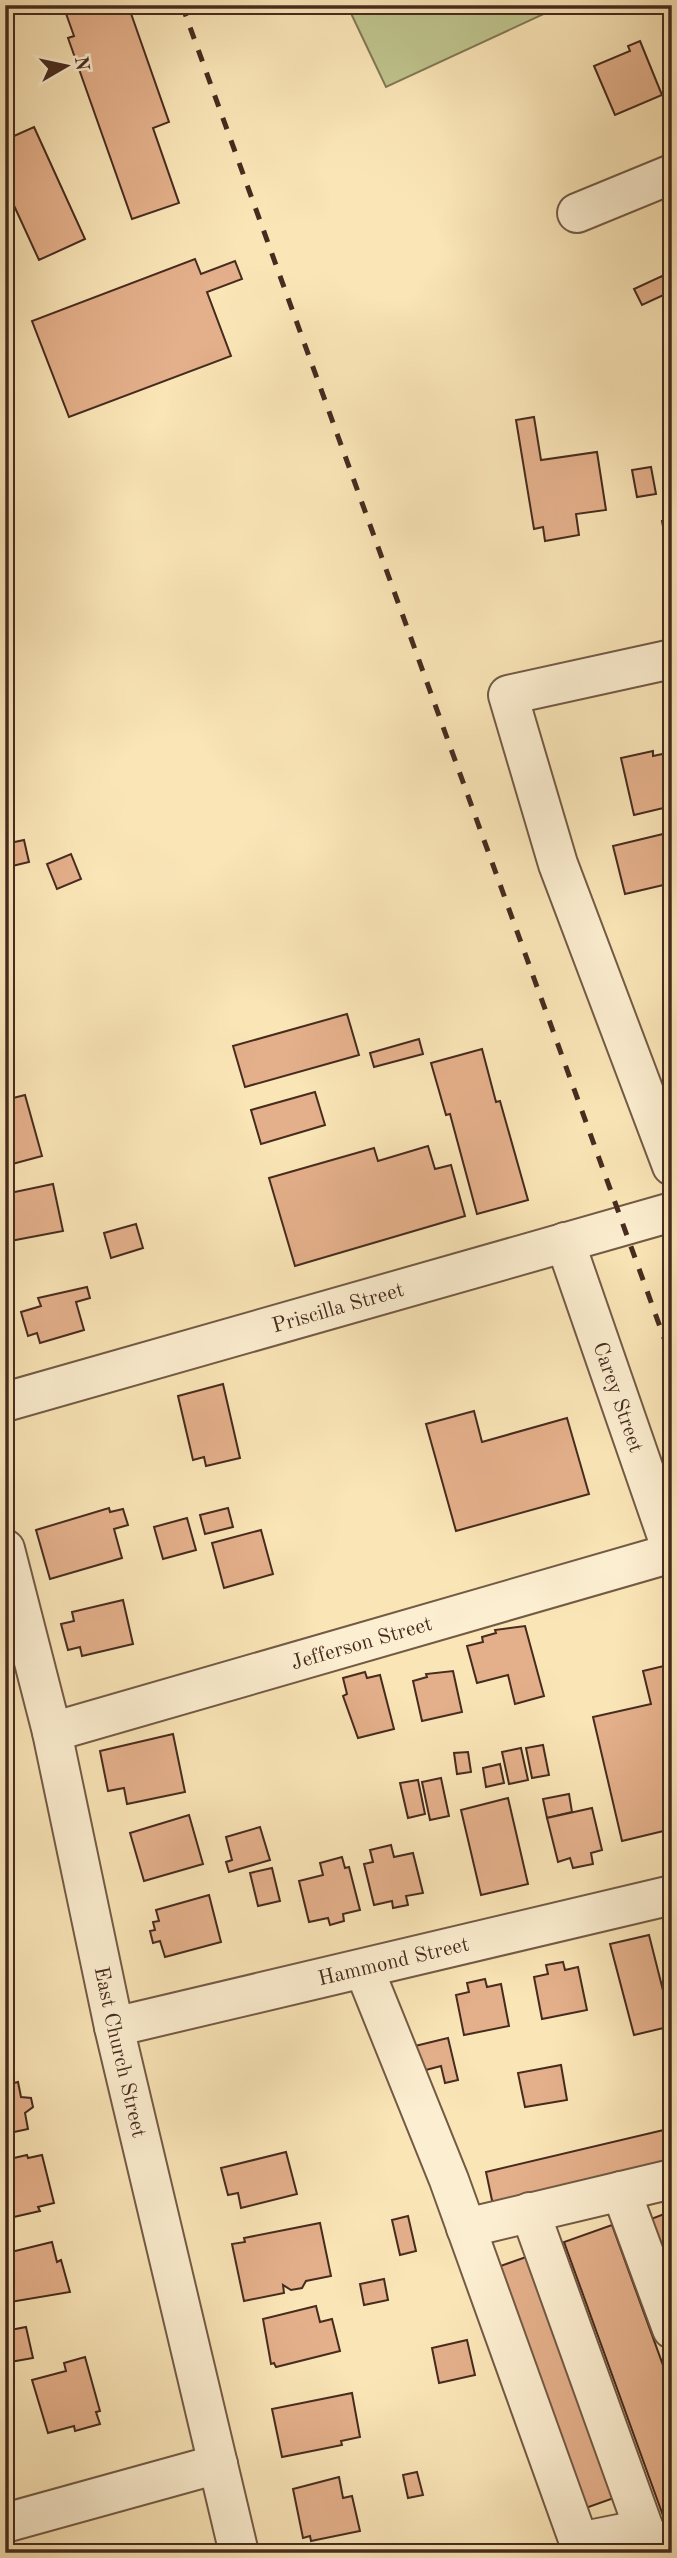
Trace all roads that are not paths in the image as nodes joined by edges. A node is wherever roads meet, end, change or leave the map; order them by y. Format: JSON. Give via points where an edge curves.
{"nodes":[{"id":1,"x":672,"y":174,"type":"edge"},
{"id":2,"x":577,"y":213,"type":"dead end"},
{"id":3,"x":672,"y":659,"type":"edge"},
{"id":4,"x":672,"y":1166,"type":"edge"},
{"id":5,"x":672,"y":1212,"type":"edge"},
{"id":6,"x":565,"y":1242,"type":"junction"},
{"id":7,"x":5,"y":1402,"type":"edge"},
{"id":8,"x":5,"y":1549,"type":"edge"},
{"id":9,"x":672,"y":1552,"type":"edge"},
{"id":10,"x":52,"y":1732,"type":"junction"},
{"id":11,"x":672,"y":1895,"type":"edge"},
{"id":12,"x":364,"y":1969,"type":"junction"},
{"id":13,"x":114,"y":2026,"type":"junction"},
{"id":14,"x":672,"y":2179,"type":"edge"},
{"id":15,"x":621,"y":2191,"type":"junction"},
{"id":16,"x":530,"y":2213,"type":"junction"},
{"id":17,"x":466,"y":2228,"type":"junction"},
{"id":18,"x":672,"y":2329,"type":"edge"},
{"id":19,"x":218,"y":2465,"type":"junction"},
{"id":20,"x":5,"y":2524,"type":"edge"},
{"id":21,"x":648,"y":2541,"type":"edge"},
{"id":22,"x":239,"y":2553,"type":"edge"}],
"edges":[{"from":1,"to":2,"type":"street"},
{"from":3,"to":4,"type":"street","via":[[508,695],[558,864]]},
{"from":5,"to":6,"type":"street","name":"Priscilla Street"},
{"from":6,"to":7,"type":"street","name":"Priscilla Street"},
{"from":6,"to":9,"type":"street","name":"Carey Street"},
{"from":8,"to":10,"type":"street","name":"East Church Street"},
{"from":9,"to":10,"type":"street","name":"Jefferson Street"},
{"from":10,"to":13,"type":"street","name":"East Church Street"},
{"from":11,"to":12,"type":"street","name":"Hammond Street"},
{"from":12,"to":13,"type":"street","name":"Hammond Street"},
{"from":12,"to":17,"type":"street"},
{"from":13,"to":19,"type":"street","name":"East Church Street"},
{"from":14,"to":15,"type":"street"},
{"from":15,"to":16,"type":"street"},
{"from":15,"to":18,"type":"street"},
{"from":16,"to":17,"type":"street"},
{"from":16,"to":21,"type":"street"},
{"from":17,"to":21,"type":"street","via":[[579,2542]]},
{"from":19,"to":20,"type":"street"},
{"from":19,"to":22,"type":"street","name":"East Church Street"}]}
